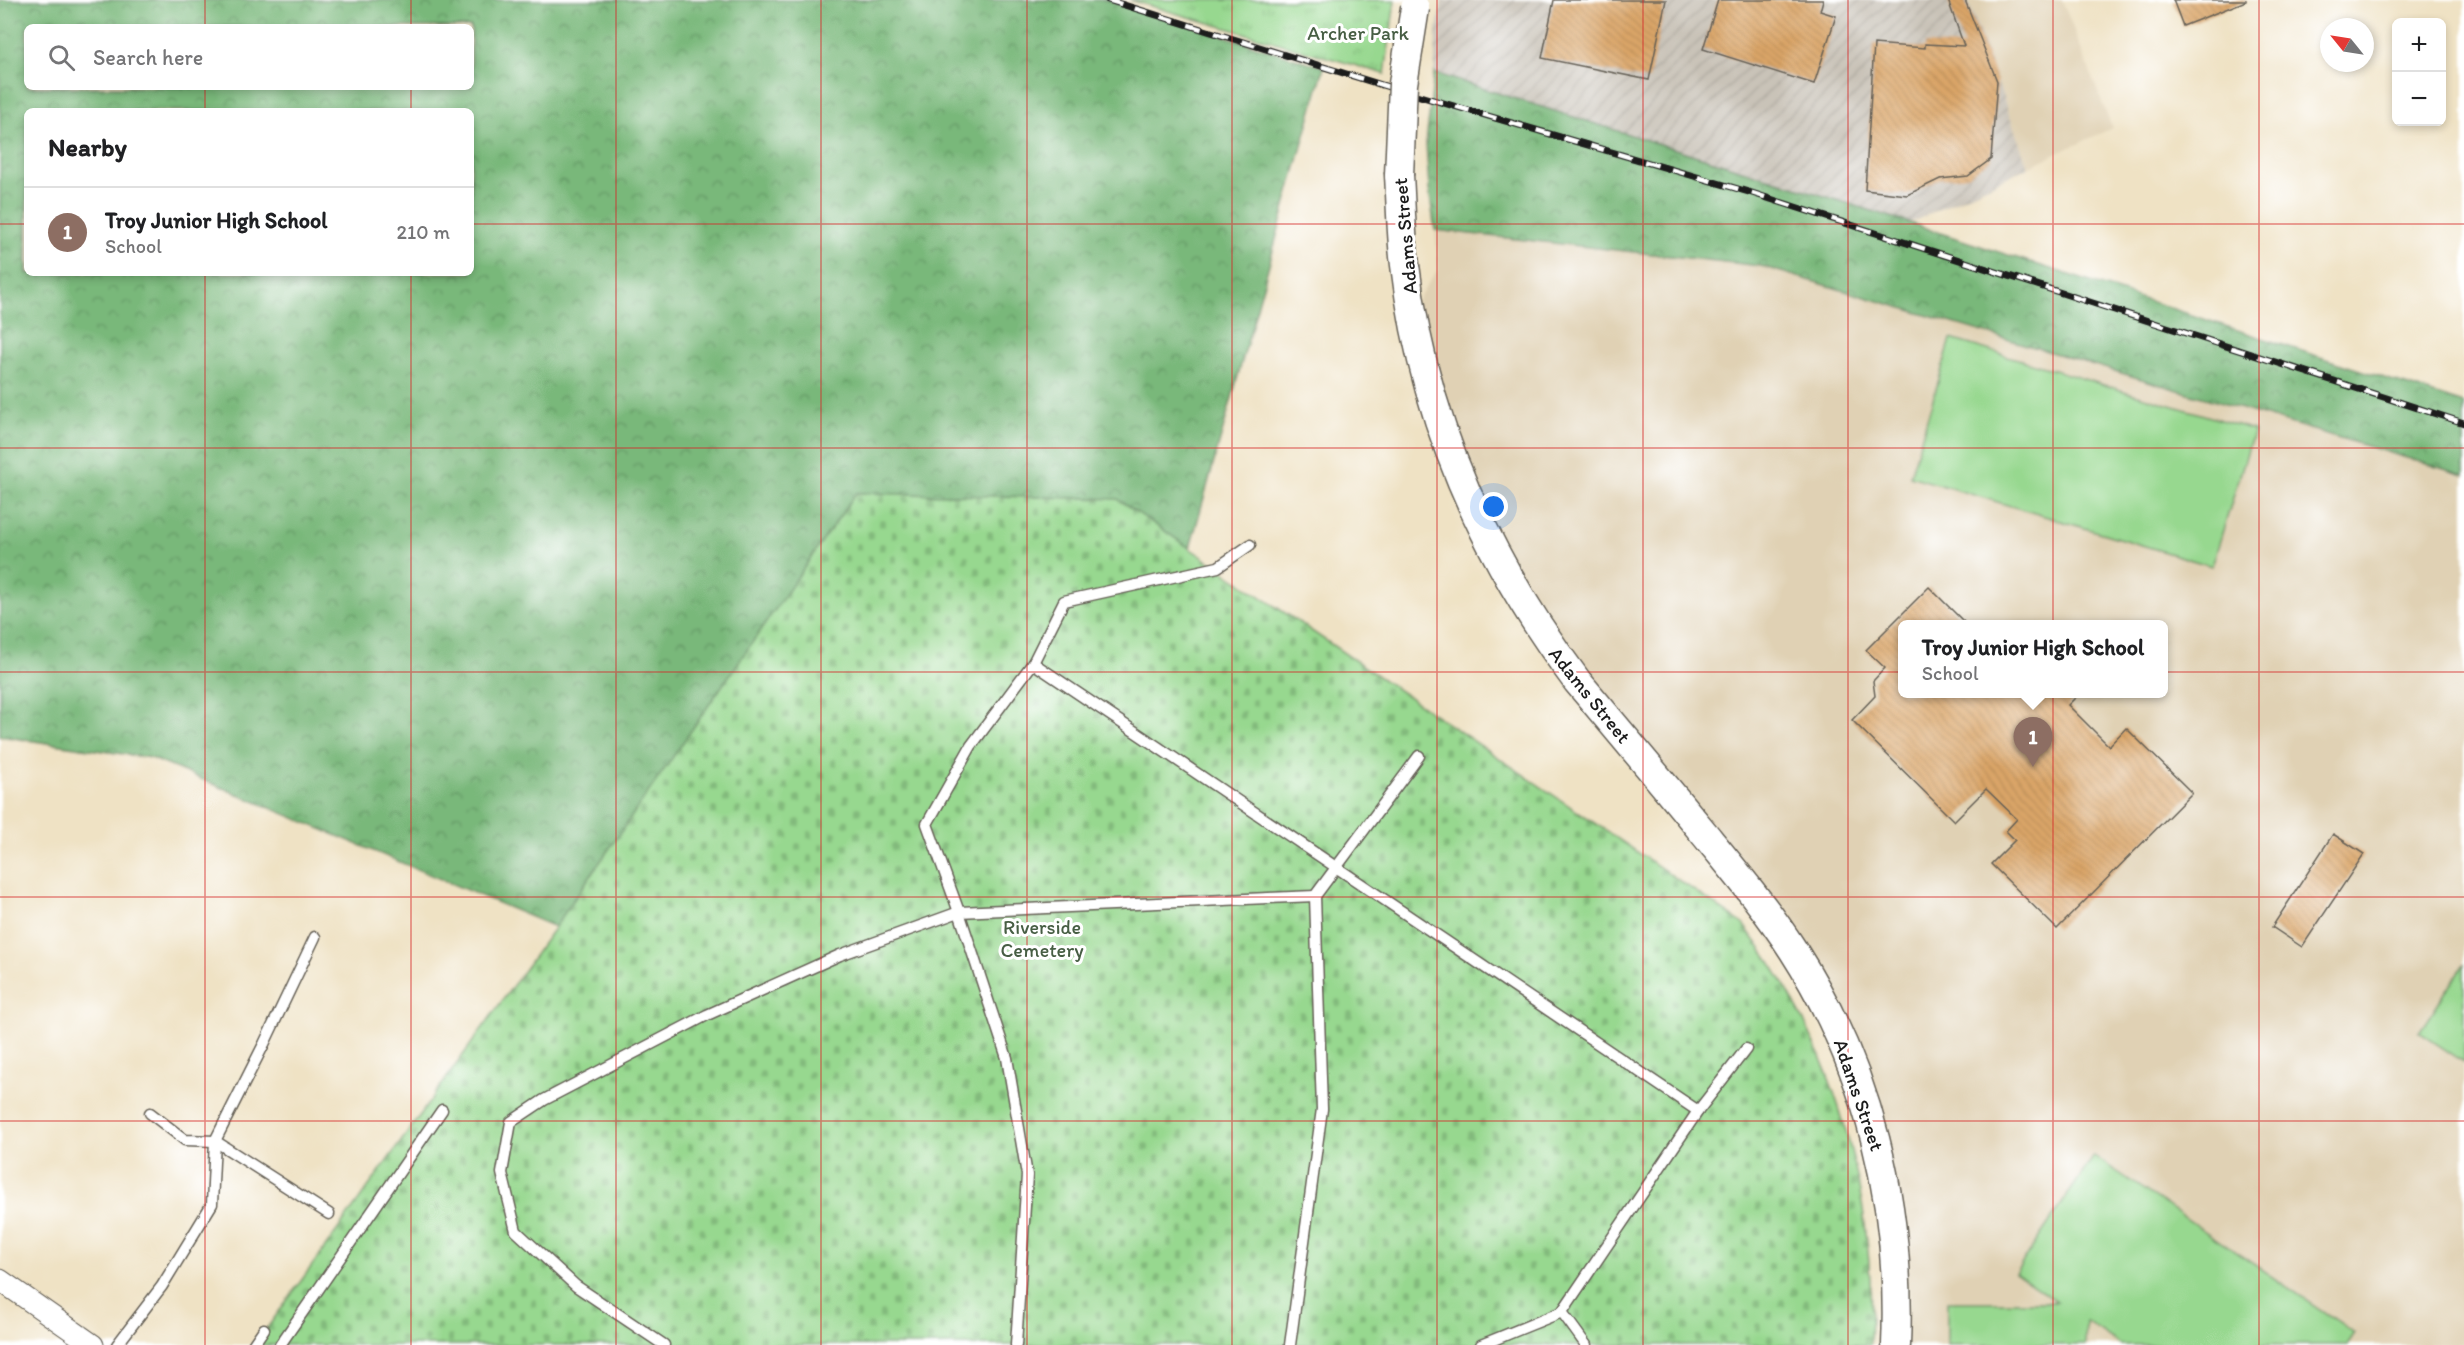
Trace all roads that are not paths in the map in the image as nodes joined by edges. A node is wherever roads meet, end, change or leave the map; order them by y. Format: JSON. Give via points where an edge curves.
{"nodes":[{"id":1,"x":1416,"y":4,"type":"edge"},
{"id":2,"x":1250,"y":545,"type":"dead end"},
{"id":3,"x":1033,"y":663,"type":"junction"},
{"id":4,"x":1419,"y":756,"type":"dead end"},
{"id":5,"x":1335,"y":866,"type":"junction"},
{"id":6,"x":1315,"y":896,"type":"junction"},
{"id":7,"x":959,"y":912,"type":"junction"},
{"id":8,"x":315,"y":937,"type":"dead end"},
{"id":9,"x":1746,"y":1049,"type":"dead end"},
{"id":10,"x":442,"y":1110,"type":"dead end"},
{"id":11,"x":1698,"y":1110,"type":"junction"},
{"id":12,"x":150,"y":1113,"type":"dead end"},
{"id":13,"x":214,"y":1141,"type":"junction"},
{"id":14,"x":328,"y":1214,"type":"dead end"},
{"id":15,"x":0,"y":1280,"type":"edge"},
{"id":16,"x":1562,"y":1312,"type":"junction"},
{"id":17,"x":264,"y":1329,"type":"dead end"},
{"id":18,"x":93,"y":1345,"type":"edge"},
{"id":19,"x":117,"y":1345,"type":"edge"},
{"id":20,"x":254,"y":1345,"type":"edge"},
{"id":21,"x":280,"y":1345,"type":"edge"},
{"id":22,"x":664,"y":1345,"type":"edge"},
{"id":23,"x":1016,"y":1345,"type":"edge"},
{"id":24,"x":1290,"y":1345,"type":"edge"},
{"id":25,"x":1481,"y":1345,"type":"edge"},
{"id":26,"x":1586,"y":1345,"type":"edge"},
{"id":27,"x":1896,"y":1345,"type":"edge"}],
"edges":[{"from":1,"to":27,"type":"street","name":"Adams Street","bridge":true,"via":[[1403,84],[1399,175],[1405,265],[1420,353],[1445,441],[1480,526],[1550,644],[1768,914],[1816,989],[1841,1039],[1868,1112],[1885,1179],[1895,1250]]},
{"from":2,"to":3,"type":"lane","via":[[1218,567],[1064,601]]},
{"from":3,"to":5,"type":"lane"},
{"from":3,"to":7,"type":"lane","via":[[972,746],[927,824]]},
{"from":4,"to":5,"type":"lane"},
{"from":5,"to":6,"type":"lane"},
{"from":5,"to":11,"type":"lane"},
{"from":6,"to":7,"type":"lane"},
{"from":6,"to":24,"type":"lane","via":[[1322,1109]]},
{"from":7,"to":22,"type":"lane","via":[[840,955],[707,1015],[544,1100],[511,1122],[502,1173],[516,1232],[576,1286]]},
{"from":7,"to":23,"type":"lane","via":[[1007,1058],[1027,1175]]},
{"from":8,"to":13,"type":"lane"},
{"from":9,"to":11,"type":"lane"},
{"from":10,"to":21,"type":"lane"},
{"from":11,"to":16,"type":"lane"},
{"from":12,"to":13,"type":"lane","via":[[185,1140]]},
{"from":13,"to":14,"type":"lane"},
{"from":13,"to":19,"type":"lane","via":[[212,1204],[162,1286]]},
{"from":15,"to":18,"type":"street"},
{"from":16,"to":25,"type":"lane"},
{"from":16,"to":26,"type":"lane"},
{"from":17,"to":20,"type":"lane"}]}
